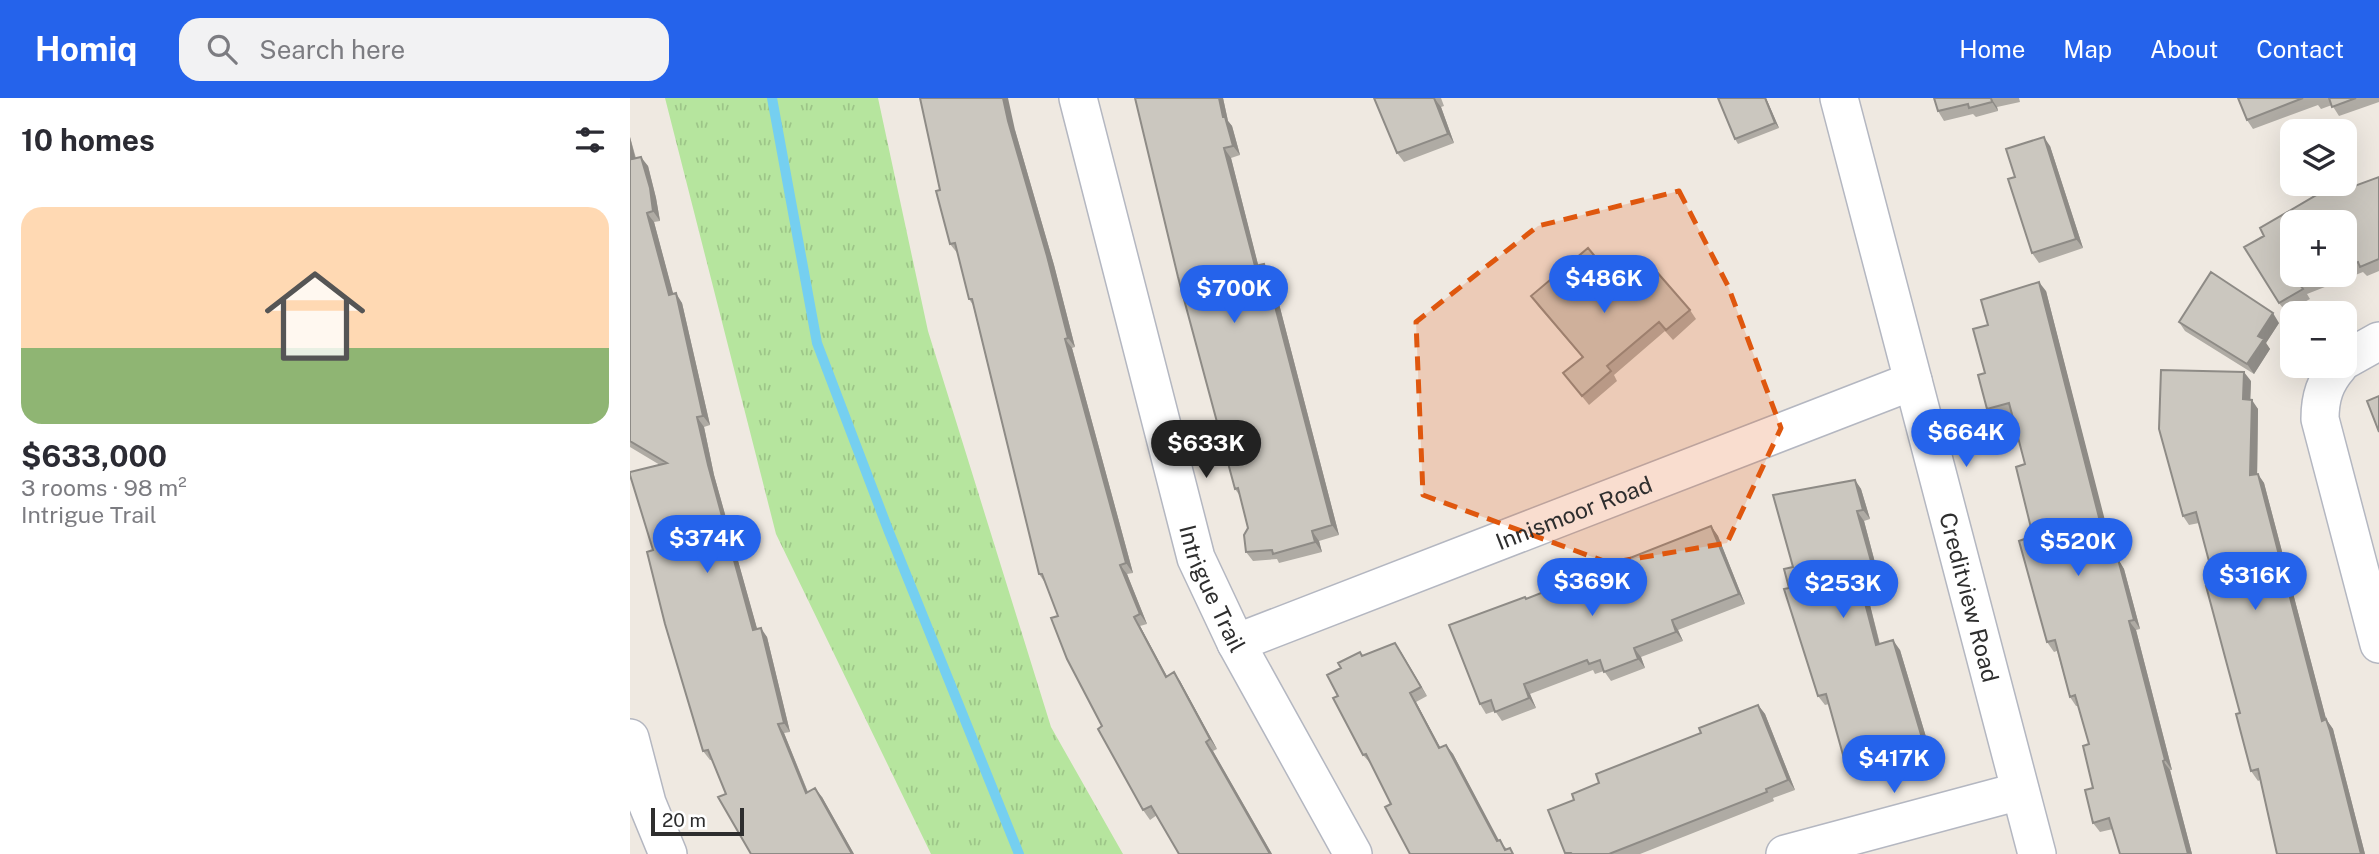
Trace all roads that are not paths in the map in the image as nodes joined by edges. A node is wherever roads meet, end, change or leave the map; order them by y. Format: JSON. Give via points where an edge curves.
{"nodes":[{"id":1,"x":1078,"y":98,"type":"edge"},
{"id":2,"x":1839,"y":98,"type":"edge"},
{"id":3,"x":2379,"y":341,"type":"edge"},
{"id":4,"x":2357,"y":353,"type":"edge"},
{"id":5,"x":2329,"y":378,"type":"edge"},
{"id":6,"x":1913,"y":381,"type":"junction"},
{"id":7,"x":1236,"y":643,"type":"junction"},
{"id":8,"x":2379,"y":644,"type":"edge"},
{"id":9,"x":630,"y":738,"type":"edge"},
{"id":10,"x":2020,"y":791,"type":"junction"},
{"id":11,"x":668,"y":854,"type":"edge"},
{"id":12,"x":1353,"y":854,"type":"edge"},
{"id":13,"x":1785,"y":854,"type":"edge"},
{"id":14,"x":2037,"y":854,"type":"edge"}],
"edges":[{"from":1,"to":7,"type":"street","name":"Intrigue Trail","via":[[1196,558]]},
{"from":2,"to":6,"type":"street","name":"Creditview Road"},
{"from":3,"to":4,"type":"street"},
{"from":5,"to":8,"type":"street","via":[[2320,419]]},
{"from":6,"to":7,"type":"street","name":"Innismoor Road"},
{"from":6,"to":10,"type":"street","name":"Creditview Road"},
{"from":7,"to":12,"type":"street","name":"Intrigue Trail"},
{"from":9,"to":11,"type":"street","via":[[647,803]]},
{"from":10,"to":13,"type":"street"},
{"from":10,"to":14,"type":"street","name":"Creditview Road"}]}
